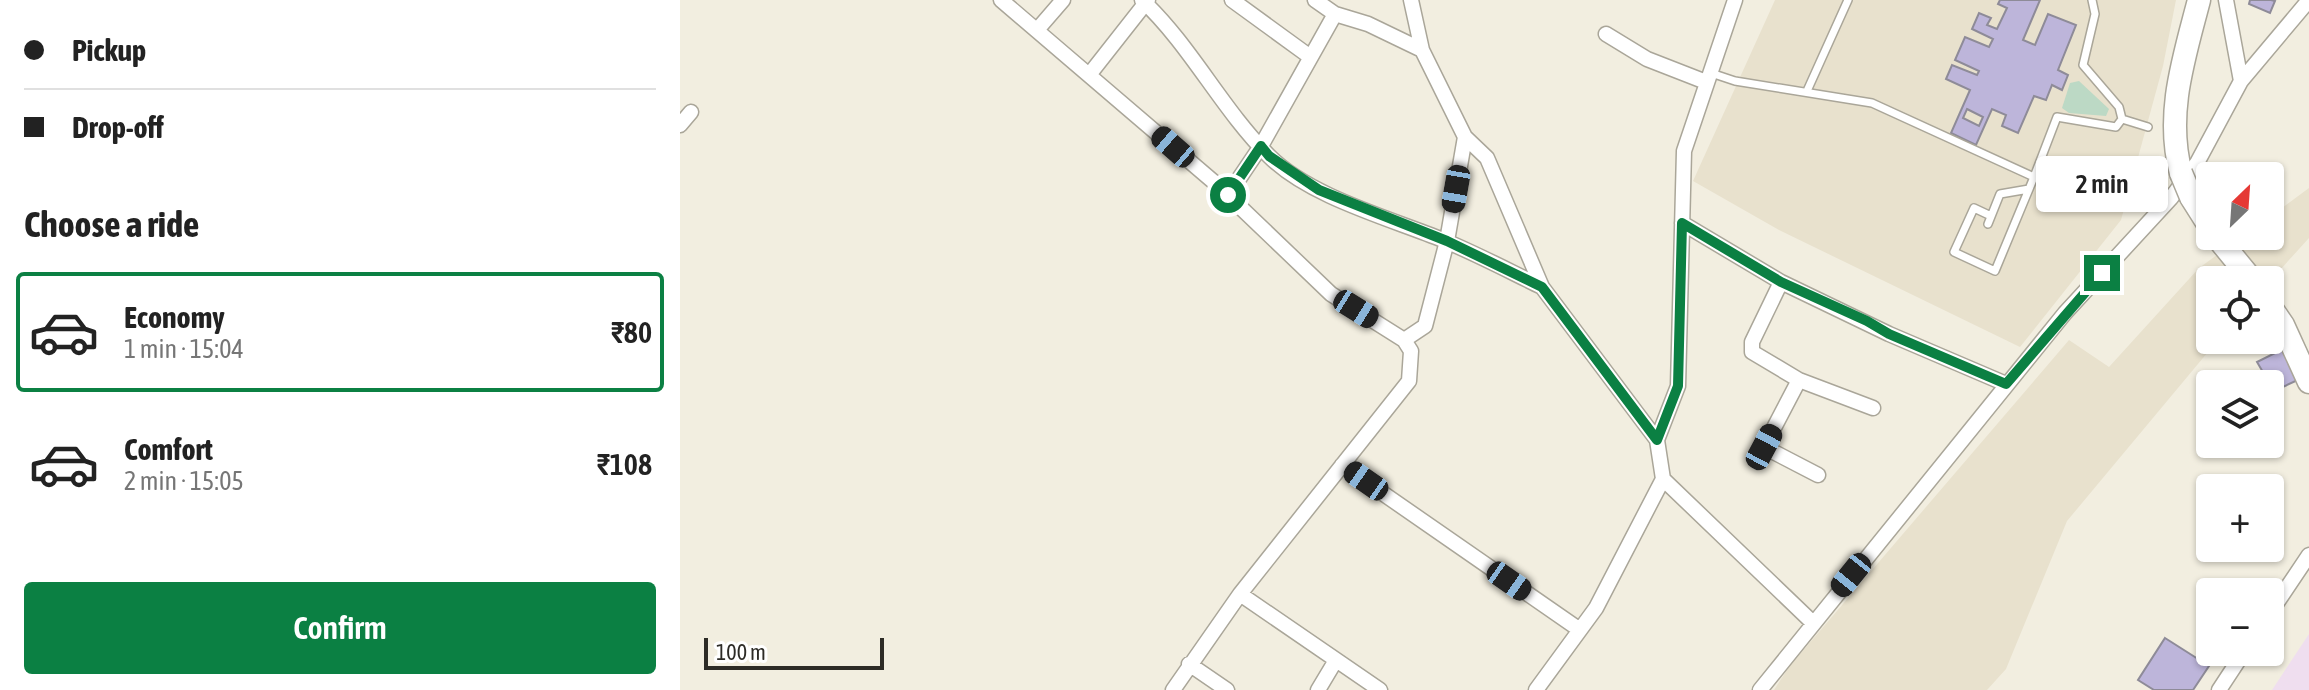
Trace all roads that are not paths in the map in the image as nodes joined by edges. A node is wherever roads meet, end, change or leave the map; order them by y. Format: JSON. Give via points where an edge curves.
{"nodes":[{"id":1,"x":1001,"y":0,"type":"edge"},
{"id":2,"x":1063,"y":0,"type":"edge"},
{"id":3,"x":1232,"y":0,"type":"edge"},
{"id":4,"x":1315,"y":0,"type":"edge"},
{"id":5,"x":1411,"y":0,"type":"edge"},
{"id":6,"x":1735,"y":0,"type":"edge"},
{"id":7,"x":1848,"y":0,"type":"edge"},
{"id":8,"x":2092,"y":0,"type":"edge"},
{"id":9,"x":2226,"y":0,"type":"edge"},
{"id":10,"x":2309,"y":0,"type":"edge"},
{"id":11,"x":1145,"y":1,"type":"edge"},
{"id":12,"x":2196,"y":10,"type":"edge"},
{"id":13,"x":1335,"y":14,"type":"junction"},
{"id":14,"x":1037,"y":30,"type":"junction"},
{"id":15,"x":1606,"y":34,"type":"dead end"},
{"id":16,"x":1422,"y":50,"type":"junction"},
{"id":17,"x":1309,"y":56,"type":"junction"},
{"id":18,"x":1089,"y":75,"type":"junction"},
{"id":19,"x":1708,"y":77,"type":"junction"},
{"id":20,"x":2241,"y":81,"type":"junction"},
{"id":21,"x":1807,"y":91,"type":"junction"},
{"id":22,"x":691,"y":112,"type":"dead end"},
{"id":23,"x":2122,"y":119,"type":"junction"},
{"id":24,"x":680,"y":125,"type":"edge"},
{"id":25,"x":2148,"y":127,"type":"dead end"},
{"id":26,"x":1465,"y":137,"type":"junction"},
{"id":27,"x":1261,"y":146,"type":"junction"},
{"id":28,"x":2034,"y":177,"type":"junction"},
{"id":29,"x":2029,"y":189,"type":"junction"},
{"id":30,"x":1228,"y":195,"type":"junction"},
{"id":31,"x":2196,"y":201,"type":"edge"},
{"id":32,"x":1682,"y":223,"type":"junction"},
{"id":33,"x":1447,"y":241,"type":"junction"},
{"id":34,"x":2227,"y":250,"type":"edge"},
{"id":35,"x":2241,"y":266,"type":"edge"},
{"id":36,"x":1781,"y":282,"type":"junction"},
{"id":37,"x":1542,"y":287,"type":"junction"},
{"id":38,"x":2284,"y":327,"type":"edge"},
{"id":39,"x":1404,"y":340,"type":"junction"},
{"id":40,"x":1799,"y":380,"type":"junction"},
{"id":41,"x":2309,"y":382,"type":"edge"},
{"id":42,"x":2006,"y":384,"type":"junction"},
{"id":43,"x":1873,"y":408,"type":"dead end"},
{"id":44,"x":1657,"y":440,"type":"junction"},
{"id":45,"x":1342,"y":465,"type":"junction"},
{"id":46,"x":1818,"y":475,"type":"dead end"},
{"id":47,"x":1663,"y":479,"type":"junction"},
{"id":48,"x":2309,"y":555,"type":"edge"},
{"id":49,"x":2284,"y":592,"type":"edge"},
{"id":50,"x":1240,"y":594,"type":"junction"},
{"id":51,"x":1812,"y":622,"type":"junction"},
{"id":52,"x":1580,"y":630,"type":"junction"},
{"id":53,"x":1336,"y":660,"type":"junction"},
{"id":54,"x":1189,"y":664,"type":"junction"},
{"id":55,"x":2235,"y":666,"type":"edge"},
{"id":56,"x":1173,"y":690,"type":"edge"},
{"id":57,"x":1227,"y":690,"type":"edge"},
{"id":58,"x":1318,"y":690,"type":"edge"},
{"id":59,"x":1380,"y":690,"type":"edge"},
{"id":60,"x":1536,"y":690,"type":"edge"},
{"id":61,"x":1760,"y":690,"type":"edge"},
{"id":62,"x":2219,"y":690,"type":"edge"}],
"edges":[{"from":1,"to":14,"type":"street"},
{"from":2,"to":14,"type":"street"},
{"from":3,"to":17,"type":"street"},
{"from":4,"to":13,"type":"street"},
{"from":5,"to":16,"type":"street"},
{"from":6,"to":19,"type":"street"},
{"from":7,"to":21,"type":"lane"},
{"from":8,"to":23,"type":"lane","via":[[2095,14],[2083,65],[2119,107]]},
{"from":9,"to":20,"type":"street"},
{"from":10,"to":20,"type":"street"},
{"from":11,"to":18,"type":"street"},
{"from":11,"to":27,"type":"street"},
{"from":12,"to":31,"type":"main road","bridge":true,"via":[[2175,105],[2173,145]]},
{"from":13,"to":16,"type":"street"},
{"from":13,"to":17,"type":"street"},
{"from":14,"to":18,"type":"street"},
{"from":15,"to":19,"type":"street","via":[[1647,59]]},
{"from":16,"to":26,"type":"street"},
{"from":17,"to":27,"type":"street"},
{"from":18,"to":30,"type":"street"},
{"from":19,"to":21,"type":"lane"},
{"from":19,"to":32,"type":"street","via":[[1684,151]]},
{"from":20,"to":42,"type":"street","via":[[2197,163]]},
{"from":21,"to":28,"type":"lane","via":[[1872,103]]},
{"from":22,"to":24,"type":"street"},
{"from":23,"to":25,"type":"lane"},
{"from":23,"to":28,"type":"lane","via":[[2116,127],[2057,117]]},
{"from":26,"to":33,"type":"street"},
{"from":26,"to":37,"type":"street","via":[[1487,158]]},
{"from":27,"to":30,"type":"street"},
{"from":27,"to":33,"type":"street","via":[[1319,190]]},
{"from":28,"to":29,"type":"lane"},
{"from":29,"to":29,"type":"lane","via":[[1995,271],[1954,252],[1974,208],[1990,220],[2000,194]]},
{"from":30,"to":39,"type":"street","via":[[1331,294]]},
{"from":32,"to":36,"type":"street"},
{"from":32,"to":44,"type":"street","via":[[1678,386]]},
{"from":33,"to":37,"type":"street"},
{"from":33,"to":39,"type":"street","via":[[1425,326]]},
{"from":34,"to":35,"type":"main road"},
{"from":36,"to":40,"type":"street","via":[[1752,352]]},
{"from":36,"to":42,"type":"street"},
{"from":37,"to":44,"type":"street"},
{"from":38,"to":41,"type":"main road"},
{"from":39,"to":45,"type":"street","via":[[1411,351],[1409,381]]},
{"from":40,"to":43,"type":"street"},
{"from":40,"to":46,"type":"street","via":[[1764,447]]},
{"from":42,"to":51,"type":"street"},
{"from":44,"to":47,"type":"street"},
{"from":45,"to":50,"type":"street"},
{"from":45,"to":52,"type":"street"},
{"from":47,"to":51,"type":"street"},
{"from":47,"to":52,"type":"street"},
{"from":48,"to":49,"type":"street"},
{"from":50,"to":53,"type":"street"},
{"from":50,"to":54,"type":"street"},
{"from":51,"to":61,"type":"street"},
{"from":52,"to":60,"type":"street"},
{"from":53,"to":58,"type":"street"},
{"from":53,"to":59,"type":"street"},
{"from":54,"to":56,"type":"street"},
{"from":54,"to":57,"type":"street"},
{"from":55,"to":62,"type":"street"}]}
